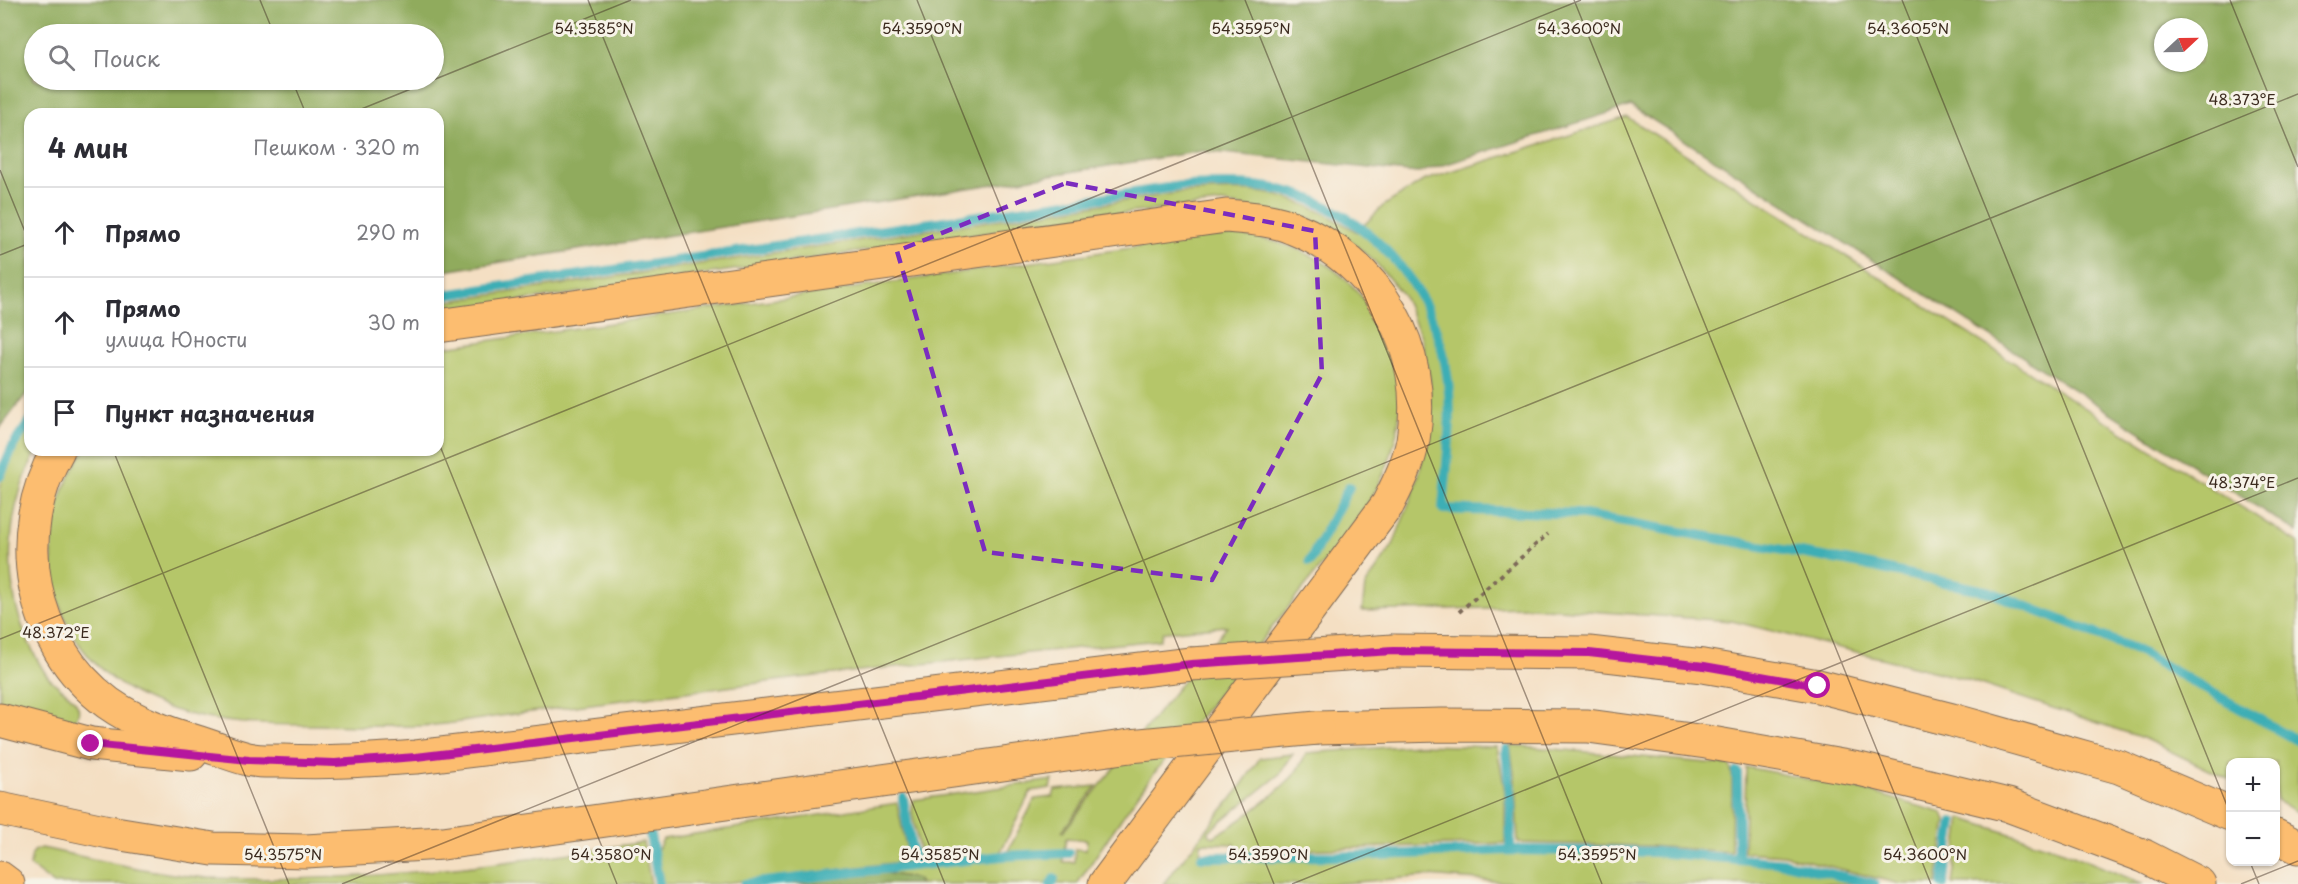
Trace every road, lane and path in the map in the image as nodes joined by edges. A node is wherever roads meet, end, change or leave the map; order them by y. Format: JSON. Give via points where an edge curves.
{"nodes":[{"id":1,"x":444,"y":325,"type":"edge"},
{"id":2,"x":55,"y":456,"type":"edge"},
{"id":3,"x":1548,"y":534,"type":"dead end"},
{"id":4,"x":1459,"y":612,"type":"dead end"},
{"id":5,"x":0,"y":720,"type":"edge"},
{"id":6,"x":249,"y":760,"type":"junction"},
{"id":7,"x":0,"y":809,"type":"edge"},
{"id":8,"x":2226,"y":812,"type":"edge"},
{"id":9,"x":2280,"y":838,"type":"edge"},
{"id":10,"x":2298,"y":847,"type":"edge"},
{"id":11,"x":0,"y":878,"type":"edge"},
{"id":12,"x":8,"y":884,"type":"edge"},
{"id":13,"x":1105,"y":884,"type":"edge"},
{"id":14,"x":2199,"y":884,"type":"edge"}],
"edges":[{"from":1,"to":13,"type":"main road","via":[[1226,216],[1292,227],[1350,260],[1392,312],[1414,375],[1413,442],[1402,474],[1388,504]]},
{"from":2,"to":6,"type":"main road","via":[[39,493],[31,551],[40,609],[62,653],[86,683],[133,718]]},
{"from":3,"to":4,"type":"path"},
{"from":5,"to":6,"type":"main road","via":[[91,744]]},
{"from":6,"to":8,"type":"main road","bridge":true,"via":[[335,763],[416,757],[1191,664],[1393,651],[1589,653],[1704,666],[1818,686],[2119,767]]},
{"from":7,"to":14,"type":"main road","bridge":true,"via":[[213,849],[306,851],[443,843],[1130,746],[1317,728],[1588,726],[1859,769],[2008,805],[2144,856]]},
{"from":9,"to":10,"type":"main road"},
{"from":11,"to":12,"type":"main road"}]}
